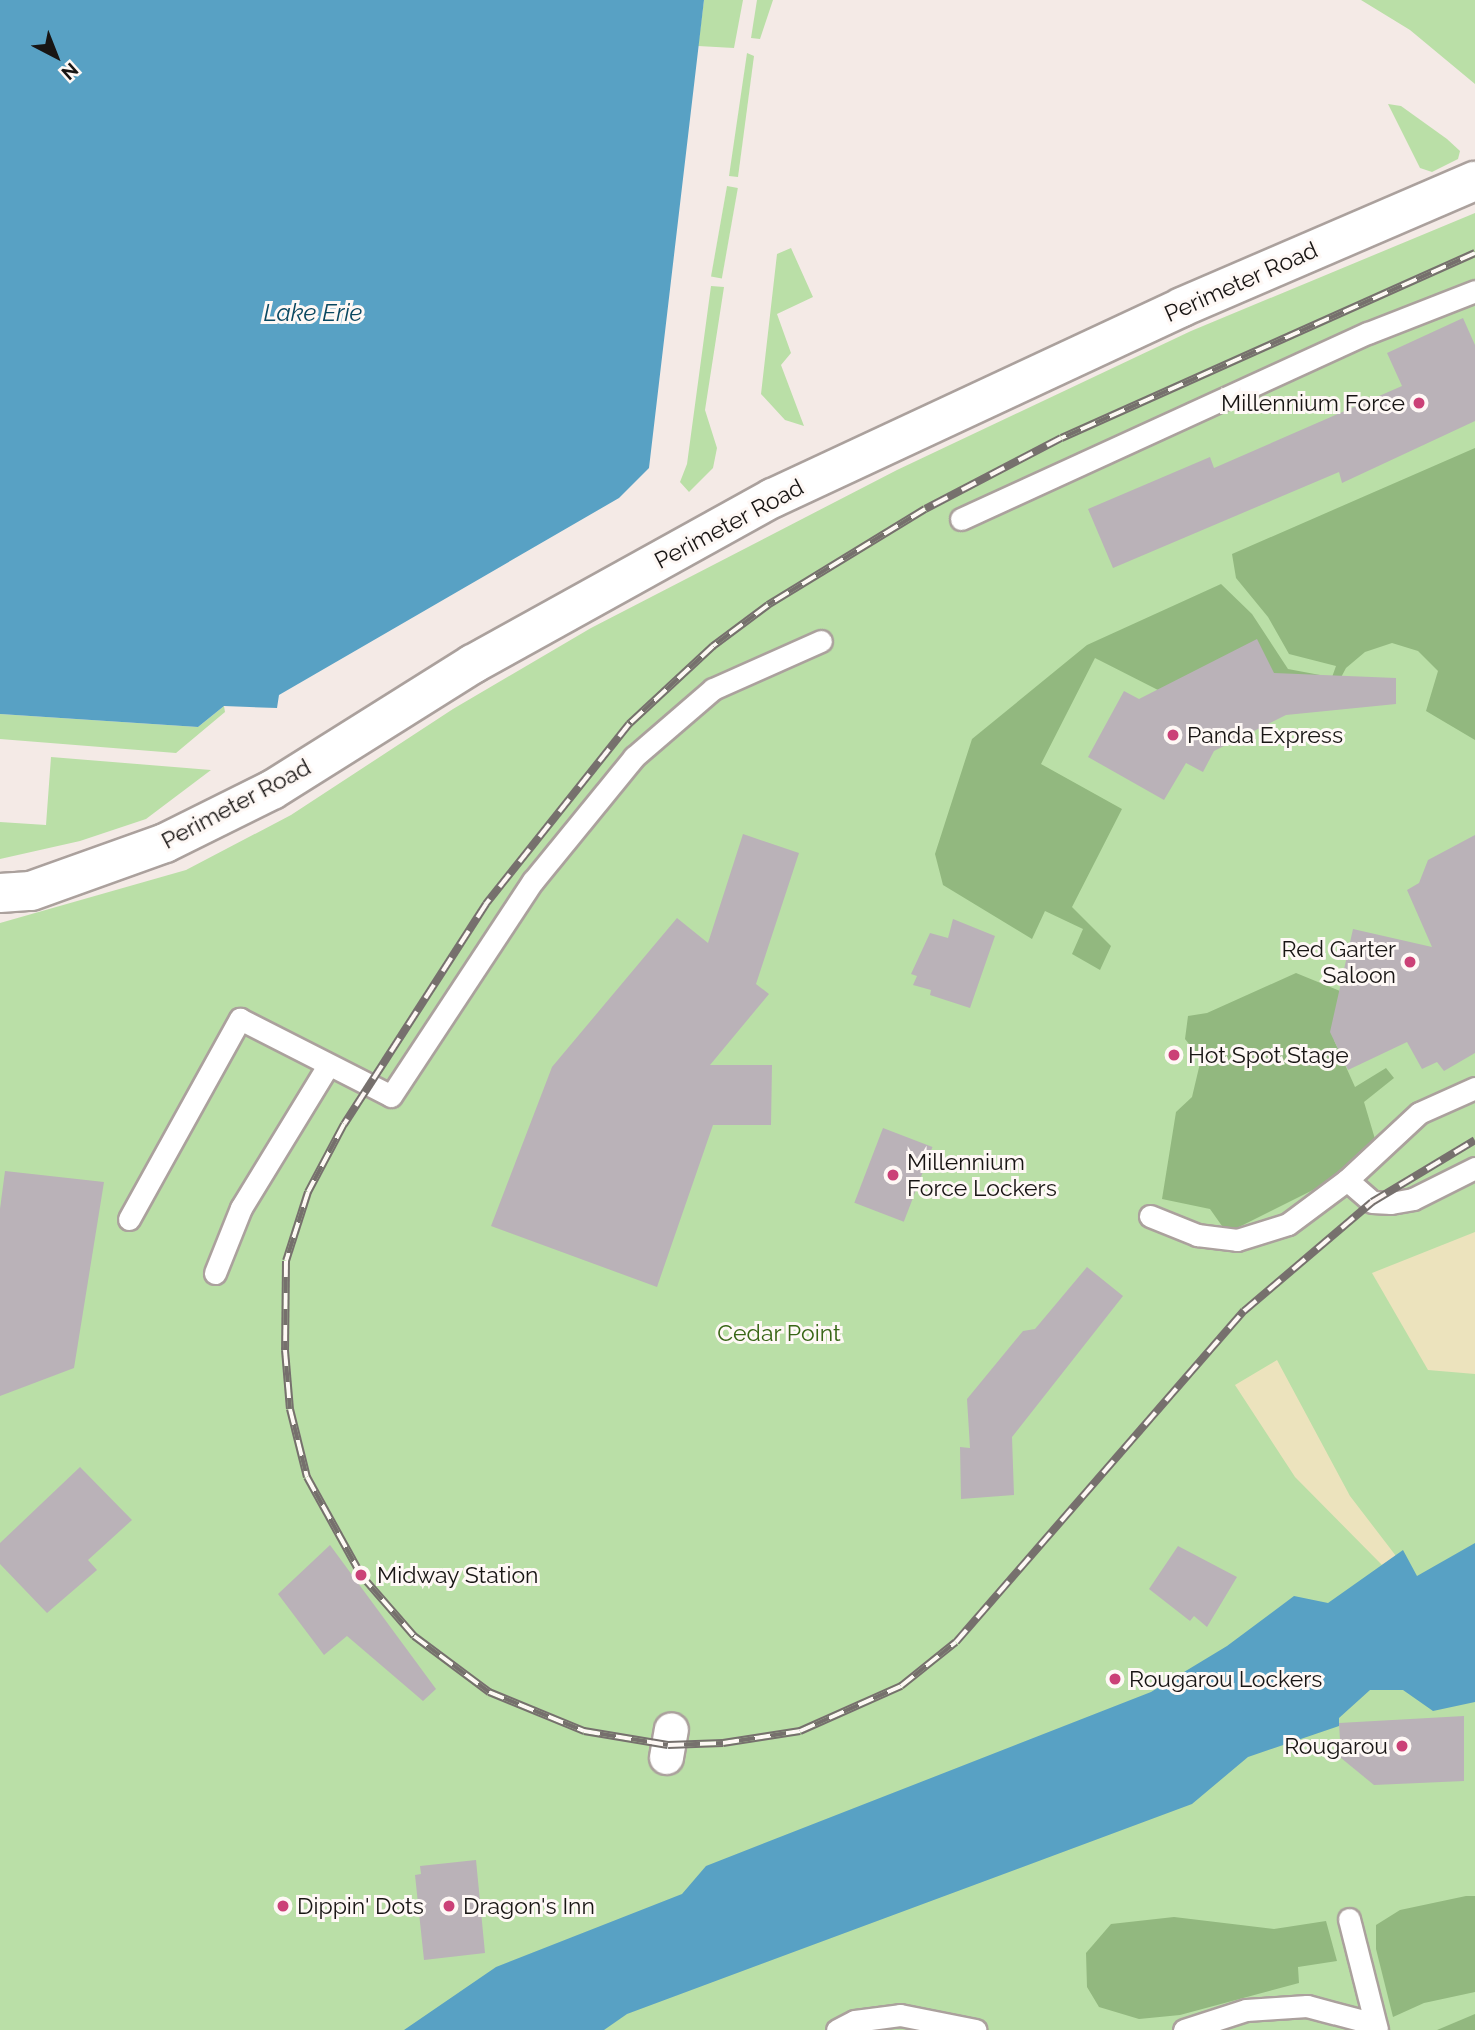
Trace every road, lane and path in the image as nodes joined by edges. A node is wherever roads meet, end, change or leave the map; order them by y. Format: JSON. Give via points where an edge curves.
{"nodes":[{"id":1,"x":1475,"y":181,"type":"edge"},
{"id":2,"x":1475,"y":291,"type":"edge"},
{"id":3,"x":961,"y":519,"type":"dead end"},
{"id":4,"x":821,"y":641,"type":"dead end"},
{"id":5,"x":0,"y":894,"type":"edge"},
{"id":6,"x":327,"y":1067,"type":"junction"},
{"id":7,"x":1475,"y":1088,"type":"edge"},
{"id":8,"x":1475,"y":1168,"type":"edge"},
{"id":9,"x":1347,"y":1180,"type":"junction"},
{"id":10,"x":1150,"y":1216,"type":"dead end"},
{"id":11,"x":129,"y":1219,"type":"dead end"},
{"id":12,"x":215,"y":1273,"type":"dead end"},
{"id":13,"x":1349,"y":1919,"type":"dead end"},
{"id":14,"x":1376,"y":2027,"type":"edge"},
{"id":15,"x":837,"y":2030,"type":"edge"},
{"id":16,"x":976,"y":2030,"type":"edge"},
{"id":17,"x":1184,"y":2030,"type":"edge"}],
"edges":[{"from":1,"to":5,"type":"street","name":"Perimeter Road","via":[[1182,307],[773,498],[473,664],[272,790],[165,843],[31,891]]},
{"from":2,"to":3,"type":"lane","via":[[1368,333]]},
{"from":4,"to":6,"type":"lane","via":[[713,689],[634,757],[533,881],[391,1096]]},
{"from":6,"to":11,"type":"lane","via":[[240,1019]]},
{"from":6,"to":12,"type":"lane","via":[[241,1208]]},
{"from":7,"to":9,"type":"lane","via":[[1419,1113]]},
{"from":8,"to":9,"type":"lane","via":[[1413,1199],[1391,1203],[1372,1202]]},
{"from":9,"to":10,"type":"lane","via":[[1288,1224],[1237,1240],[1197,1235]]},
{"from":13,"to":14,"type":"lane"},
{"from":14,"to":17,"type":"lane","via":[[1307,2006],[1246,2010]]},
{"from":15,"to":16,"type":"lane","via":[[855,2021],[900,2015]]}]}
